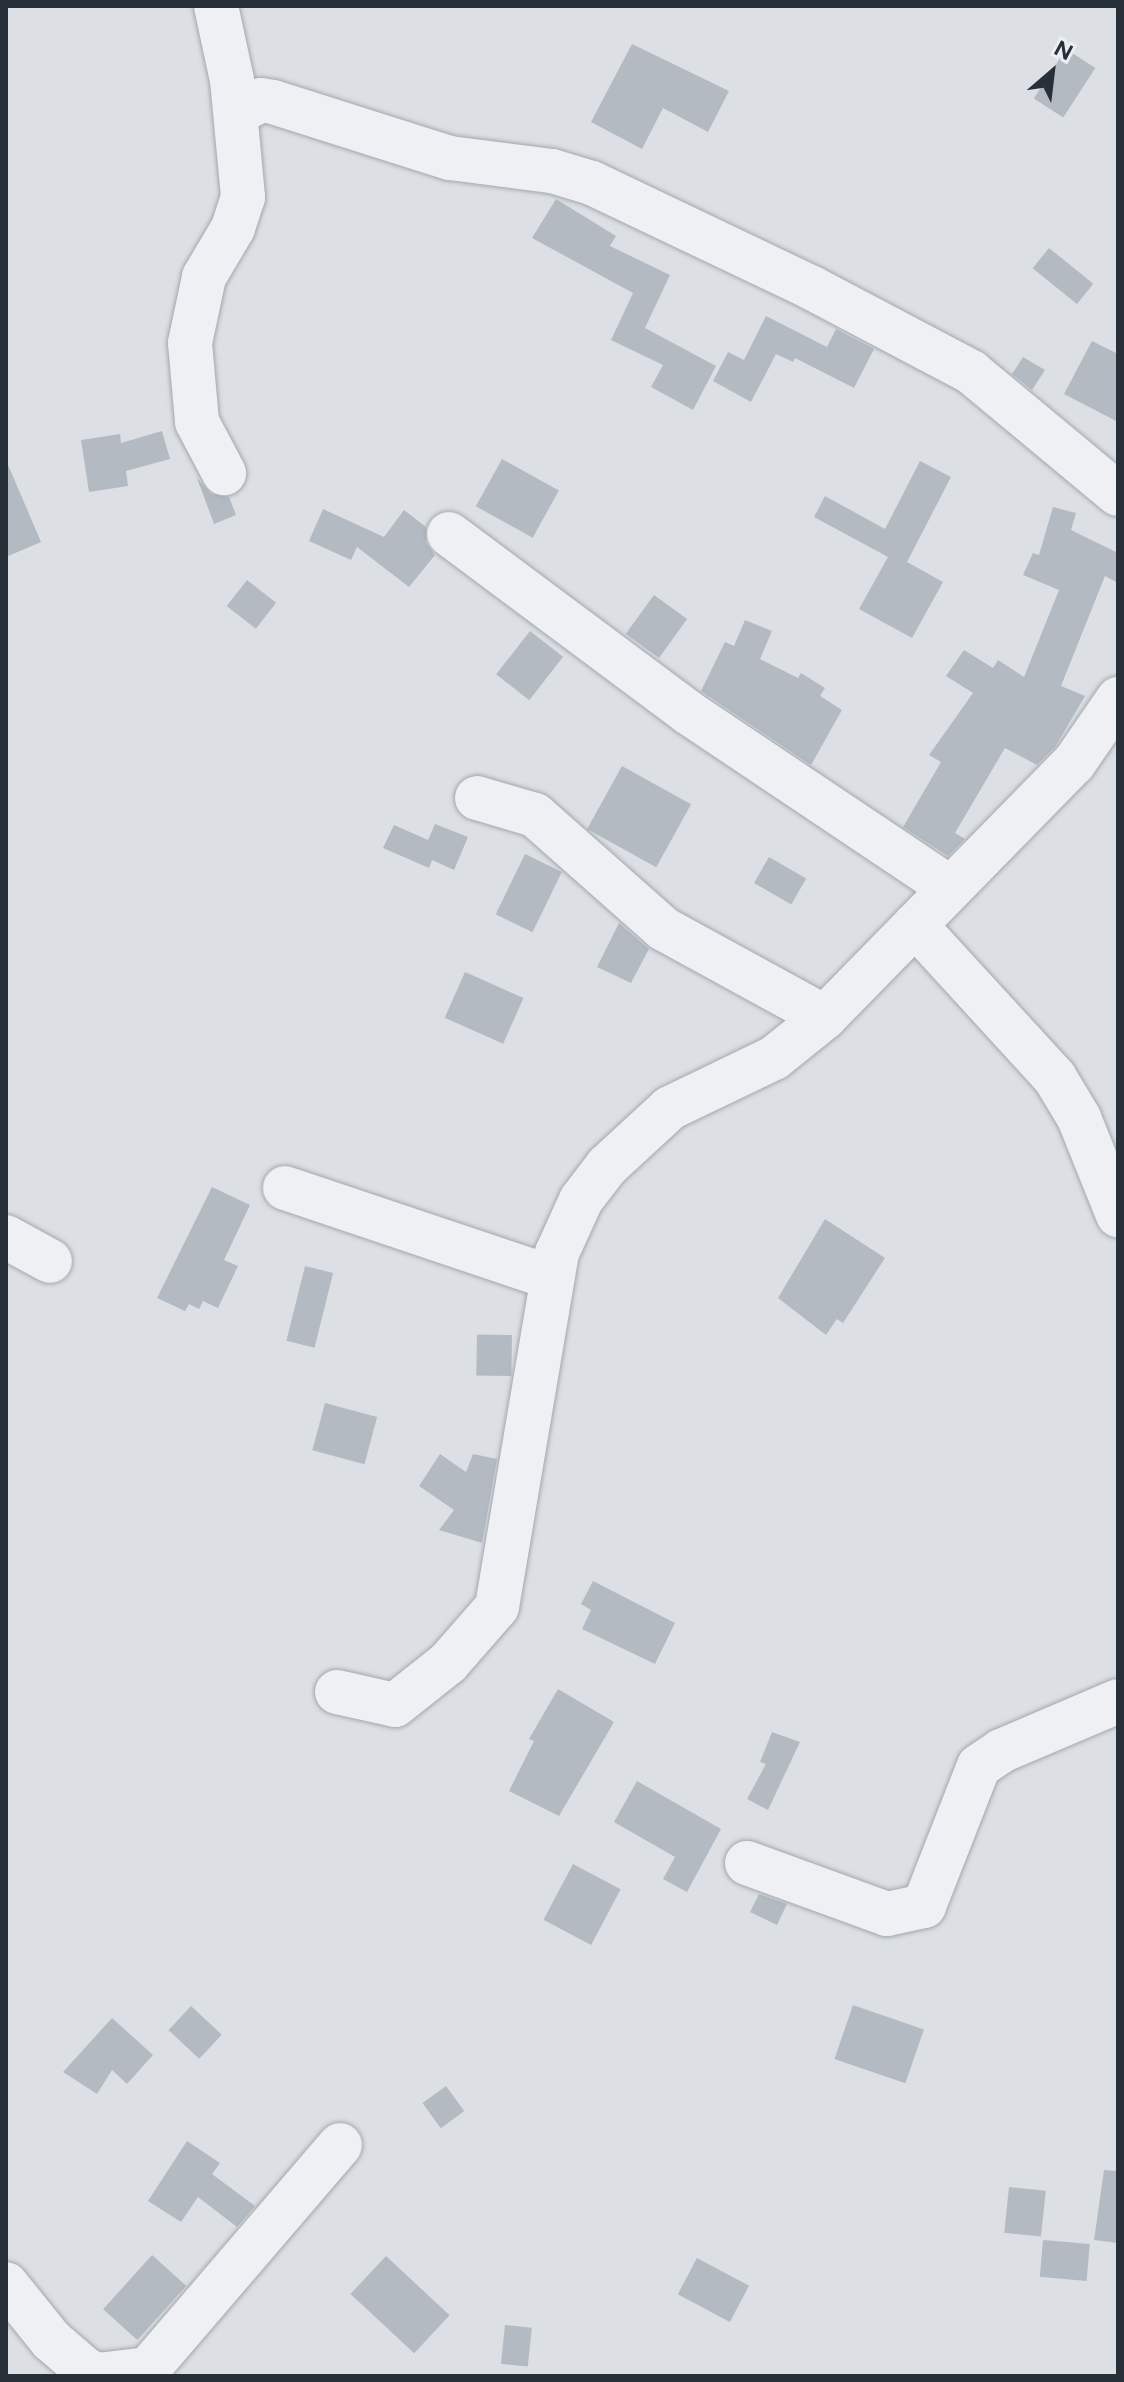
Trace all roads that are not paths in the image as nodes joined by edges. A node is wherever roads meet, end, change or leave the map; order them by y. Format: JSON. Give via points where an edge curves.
{"nodes":[{"id":1,"x":216,"y":6,"type":"edge"},
{"id":2,"x":236,"y":113,"type":"junction"},
{"id":3,"x":224,"y":473,"type":"dead end"},
{"id":4,"x":1118,"y":494,"type":"edge"},
{"id":5,"x":449,"y":534,"type":"dead end"},
{"id":6,"x":1118,"y":699,"type":"edge"},
{"id":7,"x":477,"y":798,"type":"dead end"},
{"id":8,"x":950,"y":888,"type":"junction"},
{"id":9,"x":915,"y":925,"type":"junction"},
{"id":10,"x":825,"y":1017,"type":"junction"},
{"id":11,"x":285,"y":1188,"type":"dead end"},
{"id":12,"x":1118,"y":1215,"type":"edge"},
{"id":13,"x":6,"y":1237,"type":"edge"},
{"id":14,"x":50,"y":1261,"type":"dead end"},
{"id":15,"x":552,"y":1278,"type":"junction"},
{"id":16,"x":337,"y":1692,"type":"dead end"},
{"id":17,"x":1118,"y":1701,"type":"edge"},
{"id":18,"x":747,"y":1863,"type":"dead end"},
{"id":19,"x":340,"y":2145,"type":"dead end"},
{"id":20,"x":6,"y":2284,"type":"edge"}],
"edges":[{"from":1,"to":2,"type":"street"},
{"from":2,"to":3,"type":"street","via":[[242,203],[204,277],[190,343],[197,422]]},
{"from":2,"to":4,"type":"street","via":[[261,100],[273,102],[450,158],[552,171],[592,183],[812,288],[971,372]]},
{"from":5,"to":8,"type":"street","via":[[689,713]]},
{"from":6,"to":8,"type":"street","via":[[1074,763]]},
{"from":7,"to":10,"type":"street","via":[[535,815],[664,929]]},
{"from":8,"to":9,"type":"street"},
{"from":9,"to":10,"type":"street"},
{"from":9,"to":12,"type":"street","via":[[1055,1078],[1079,1118]]},
{"from":10,"to":15,"type":"street","via":[[774,1058],[670,1108],[625,1144],[581,1200],[562,1236]]},
{"from":11,"to":15,"type":"street"},
{"from":13,"to":14,"type":"street"},
{"from":15,"to":16,"type":"street","via":[[508,1563],[494,1613],[448,1663],[395,1705]]},
{"from":17,"to":18,"type":"street","via":[[1001,1751],[979,1766],[924,1906],[887,1914]]},
{"from":19,"to":20,"type":"street","via":[[148,2369],[98,2375],[86,2370],[51,2340]]}]}
